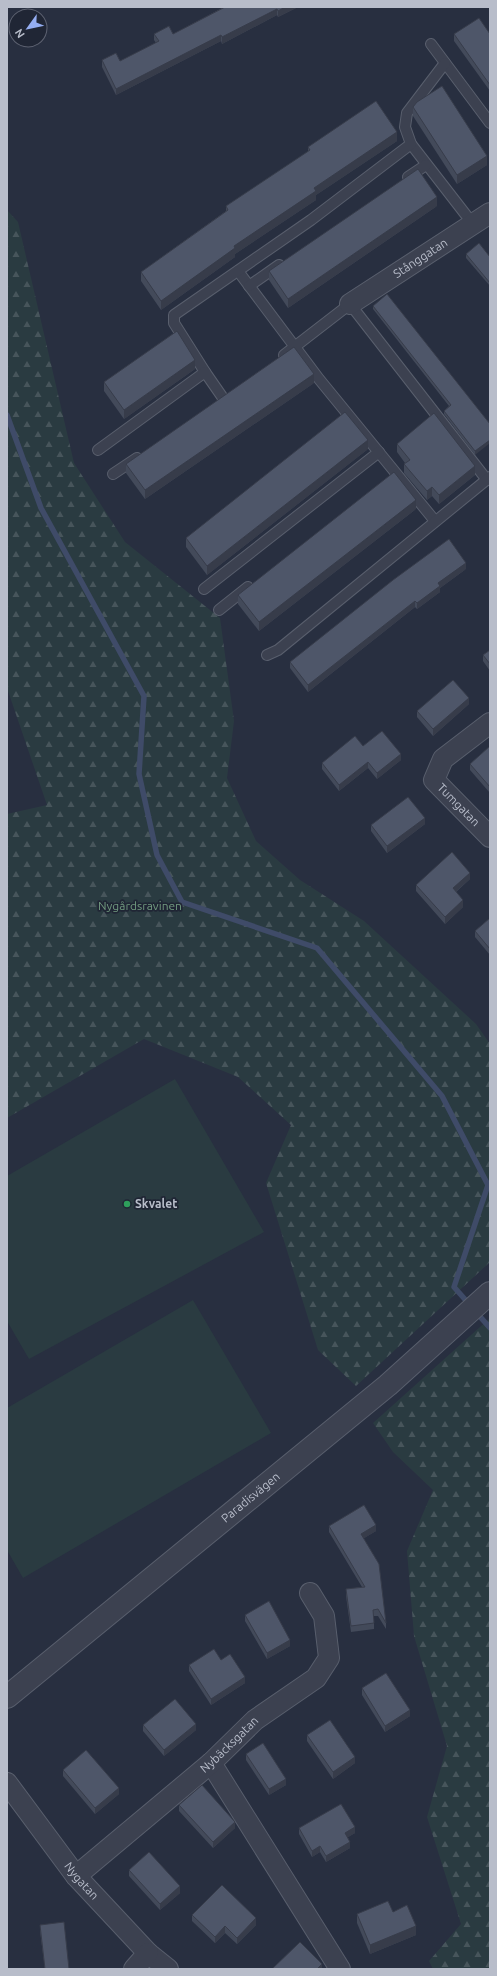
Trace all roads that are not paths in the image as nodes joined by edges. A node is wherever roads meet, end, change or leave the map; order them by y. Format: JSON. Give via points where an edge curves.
{"nodes":[{"id":1,"x":431,"y":44,"type":"dead end"},
{"id":2,"x":445,"y":63,"type":"junction"},
{"id":3,"x":490,"y":123,"type":"edge"},
{"id":4,"x":410,"y":144,"type":"junction"},
{"id":5,"x":426,"y":165,"type":"junction"},
{"id":6,"x":400,"y":183,"type":"edge"},
{"id":7,"x":490,"y":213,"type":"edge"},
{"id":8,"x":473,"y":224,"type":"junction"},
{"id":9,"x":289,"y":259,"type":"edge"},
{"id":10,"x":238,"y":271,"type":"junction"},
{"id":11,"x":249,"y":286,"type":"junction"},
{"id":12,"x":350,"y":304,"type":"junction"},
{"id":13,"x":295,"y":347,"type":"junction"},
{"id":14,"x":275,"y":361,"type":"edge"},
{"id":15,"x":206,"y":372,"type":"junction"},
{"id":16,"x":223,"y":398,"type":"edge"},
{"id":17,"x":98,"y":450,"type":"dead end"},
{"id":18,"x":145,"y":452,"type":"edge"},
{"id":19,"x":379,"y":452,"type":"junction"},
{"id":20,"x":113,"y":474,"type":"dead end"},
{"id":21,"x":488,"y":478,"type":"edge"},
{"id":22,"x":435,"y":521,"type":"junction"},
{"id":23,"x":257,"y":580,"type":"edge"},
{"id":24,"x":204,"y":589,"type":"dead end"},
{"id":25,"x":219,"y":610,"type":"dead end"},
{"id":26,"x":267,"y":655,"type":"dead end"},
{"id":27,"x":490,"y":723,"type":"edge"},
{"id":28,"x":490,"y":837,"type":"edge"},
{"id":29,"x":490,"y":1293,"type":"edge"},
{"id":30,"x":310,"y":1592,"type":"dead end"},
{"id":31,"x":7,"y":1697,"type":"edge"},
{"id":32,"x":211,"y":1763,"type":"junction"},
{"id":33,"x":7,"y":1782,"type":"edge"},
{"id":34,"x":76,"y":1876,"type":"junction"},
{"id":35,"x":148,"y":1953,"type":"junction"},
{"id":36,"x":134,"y":1969,"type":"edge"},
{"id":37,"x":168,"y":1969,"type":"edge"},
{"id":38,"x":340,"y":1969,"type":"edge"}],
"edges":[{"from":1,"to":2,"type":"lane"},
{"from":2,"to":3,"type":"lane"},
{"from":2,"to":4,"type":"lane","via":[[407,113],[405,127]]},
{"from":4,"to":5,"type":"lane"},
{"from":4,"to":10,"type":"lane","via":[[311,220]]},
{"from":5,"to":6,"type":"lane"},
{"from":5,"to":8,"type":"lane"},
{"from":7,"to":8,"type":"street","name":"Stånggatan"},
{"from":8,"to":12,"type":"street","name":"Stånggatan"},
{"from":9,"to":11,"type":"lane"},
{"from":10,"to":11,"type":"lane"},
{"from":10,"to":15,"type":"lane","via":[[174,315],[174,323]]},
{"from":11,"to":13,"type":"lane"},
{"from":12,"to":13,"type":"lane"},
{"from":12,"to":21,"type":"lane"},
{"from":13,"to":14,"type":"lane"},
{"from":13,"to":19,"type":"lane"},
{"from":15,"to":16,"type":"lane"},
{"from":15,"to":17,"type":"lane"},
{"from":18,"to":20,"type":"lane"},
{"from":19,"to":22,"type":"lane","via":[[392,475]]},
{"from":19,"to":24,"type":"lane"},
{"from":21,"to":22,"type":"lane"},
{"from":22,"to":26,"type":"lane","via":[[278,650]]},
{"from":23,"to":25,"type":"lane"},
{"from":27,"to":28,"type":"street","name":"Tumgatan","via":[[443,759],[434,780]]},
{"from":29,"to":31,"type":"street","name":"Paradisvägen","via":[[388,1385]]},
{"from":30,"to":32,"type":"street","name":"Nybäcksgatan","via":[[324,1616],[329,1658],[316,1678],[255,1720]]},
{"from":32,"to":34,"type":"street","name":"Nybäcksgatan"},
{"from":32,"to":38,"type":"street"},
{"from":33,"to":34,"type":"street","name":"Nygatan"},
{"from":34,"to":35,"type":"street","name":"Nygatan"},
{"from":35,"to":36,"type":"street"},
{"from":35,"to":37,"type":"street","name":"Nygatan"}]}
